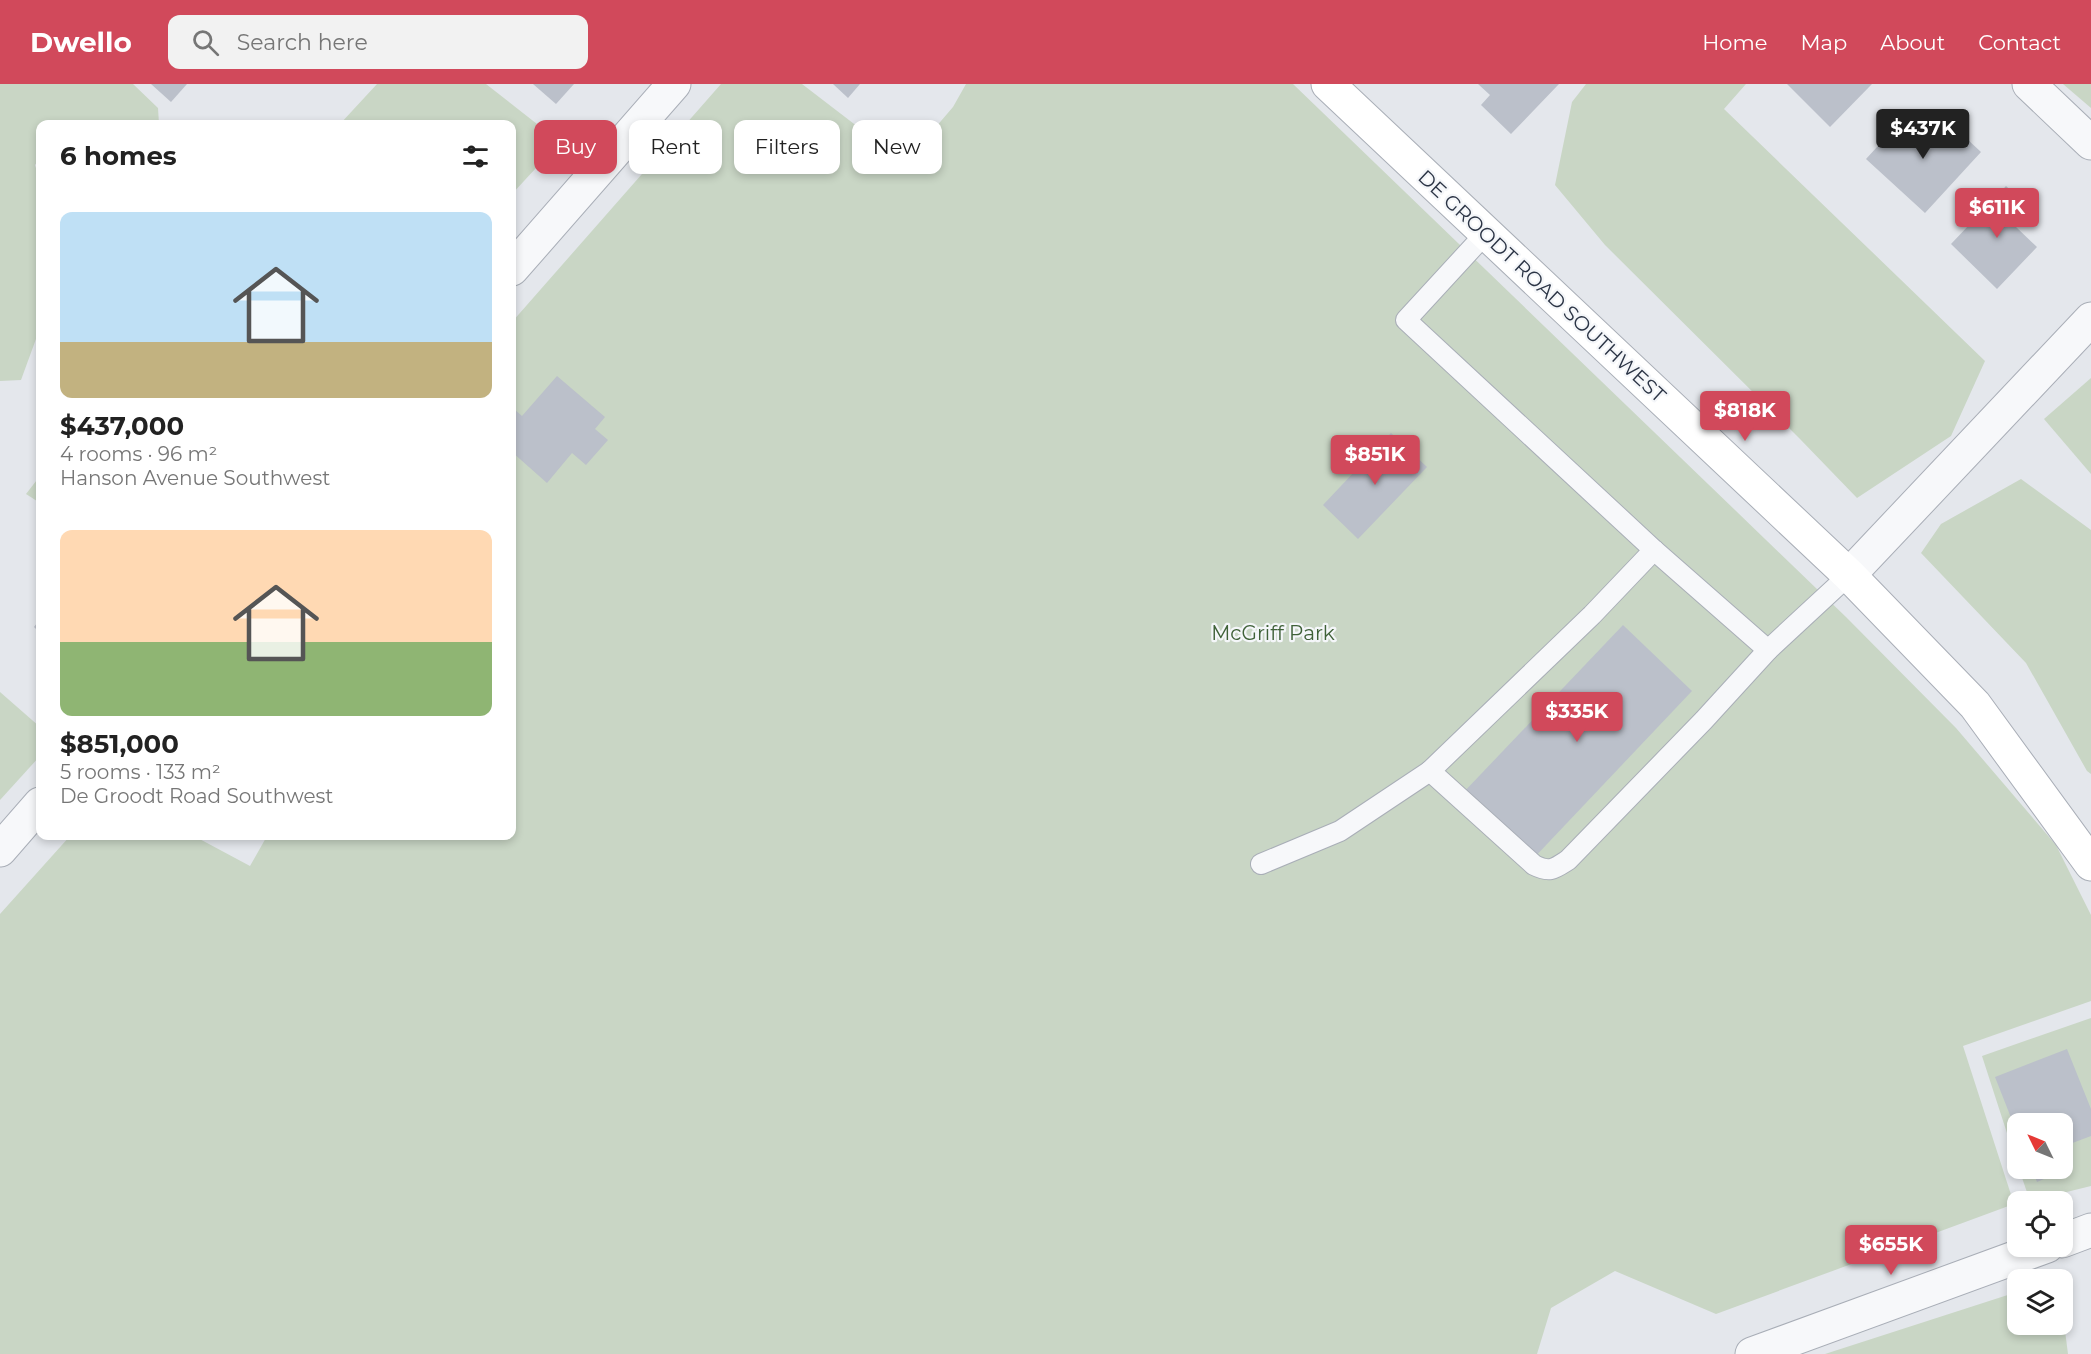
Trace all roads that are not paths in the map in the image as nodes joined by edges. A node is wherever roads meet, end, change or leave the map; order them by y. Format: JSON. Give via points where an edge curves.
{"nodes":[{"id":1,"x":674,"y":84,"type":"edge"},
{"id":2,"x":1328,"y":84,"type":"edge"},
{"id":3,"x":2029,"y":84,"type":"edge"},
{"id":4,"x":2091,"y":143,"type":"edge"},
{"id":5,"x":1486,"y":232,"type":"junction"},
{"id":6,"x":516,"y":264,"type":"edge"},
{"id":7,"x":2091,"y":319,"type":"edge"},
{"id":8,"x":1654,"y":550,"type":"junction"},
{"id":9,"x":1849,"y":575,"type":"junction"},
{"id":10,"x":1768,"y":650,"type":"junction"},
{"id":11,"x":1430,"y":771,"type":"junction"},
{"id":12,"x":36,"y":809,"type":"edge"},
{"id":13,"x":0,"y":850,"type":"edge"},
{"id":14,"x":1261,"y":864,"type":"dead end"},
{"id":15,"x":2091,"y":864,"type":"edge"},
{"id":16,"x":2091,"y":1230,"type":"edge"},
{"id":17,"x":2073,"y":1237,"type":"edge"},
{"id":18,"x":2017,"y":1257,"type":"edge"},
{"id":19,"x":1752,"y":1354,"type":"edge"}],
"edges":[{"from":1,"to":6,"type":"street"},
{"from":2,"to":5,"type":"street","name":"DE GROODT ROAD SOUTHWEST"},
{"from":3,"to":4,"type":"street"},
{"from":5,"to":8,"type":"lane","via":[[1406,320]]},
{"from":5,"to":9,"type":"street","name":"DE GROODT ROAD SOUTHWEST"},
{"from":7,"to":9,"type":"street"},
{"from":8,"to":10,"type":"lane"},
{"from":8,"to":11,"type":"lane"},
{"from":9,"to":10,"type":"lane"},
{"from":9,"to":15,"type":"street","name":"DE GROODT ROAD SOUTHWEST","via":[[1975,705]]},
{"from":10,"to":11,"type":"lane","via":[[1568,860],[1556,868],[1545,870],[1534,865]]},
{"from":11,"to":14,"type":"lane","via":[[1340,831]]},
{"from":12,"to":13,"type":"street"},
{"from":16,"to":17,"type":"street"},
{"from":18,"to":19,"type":"street"}]}
